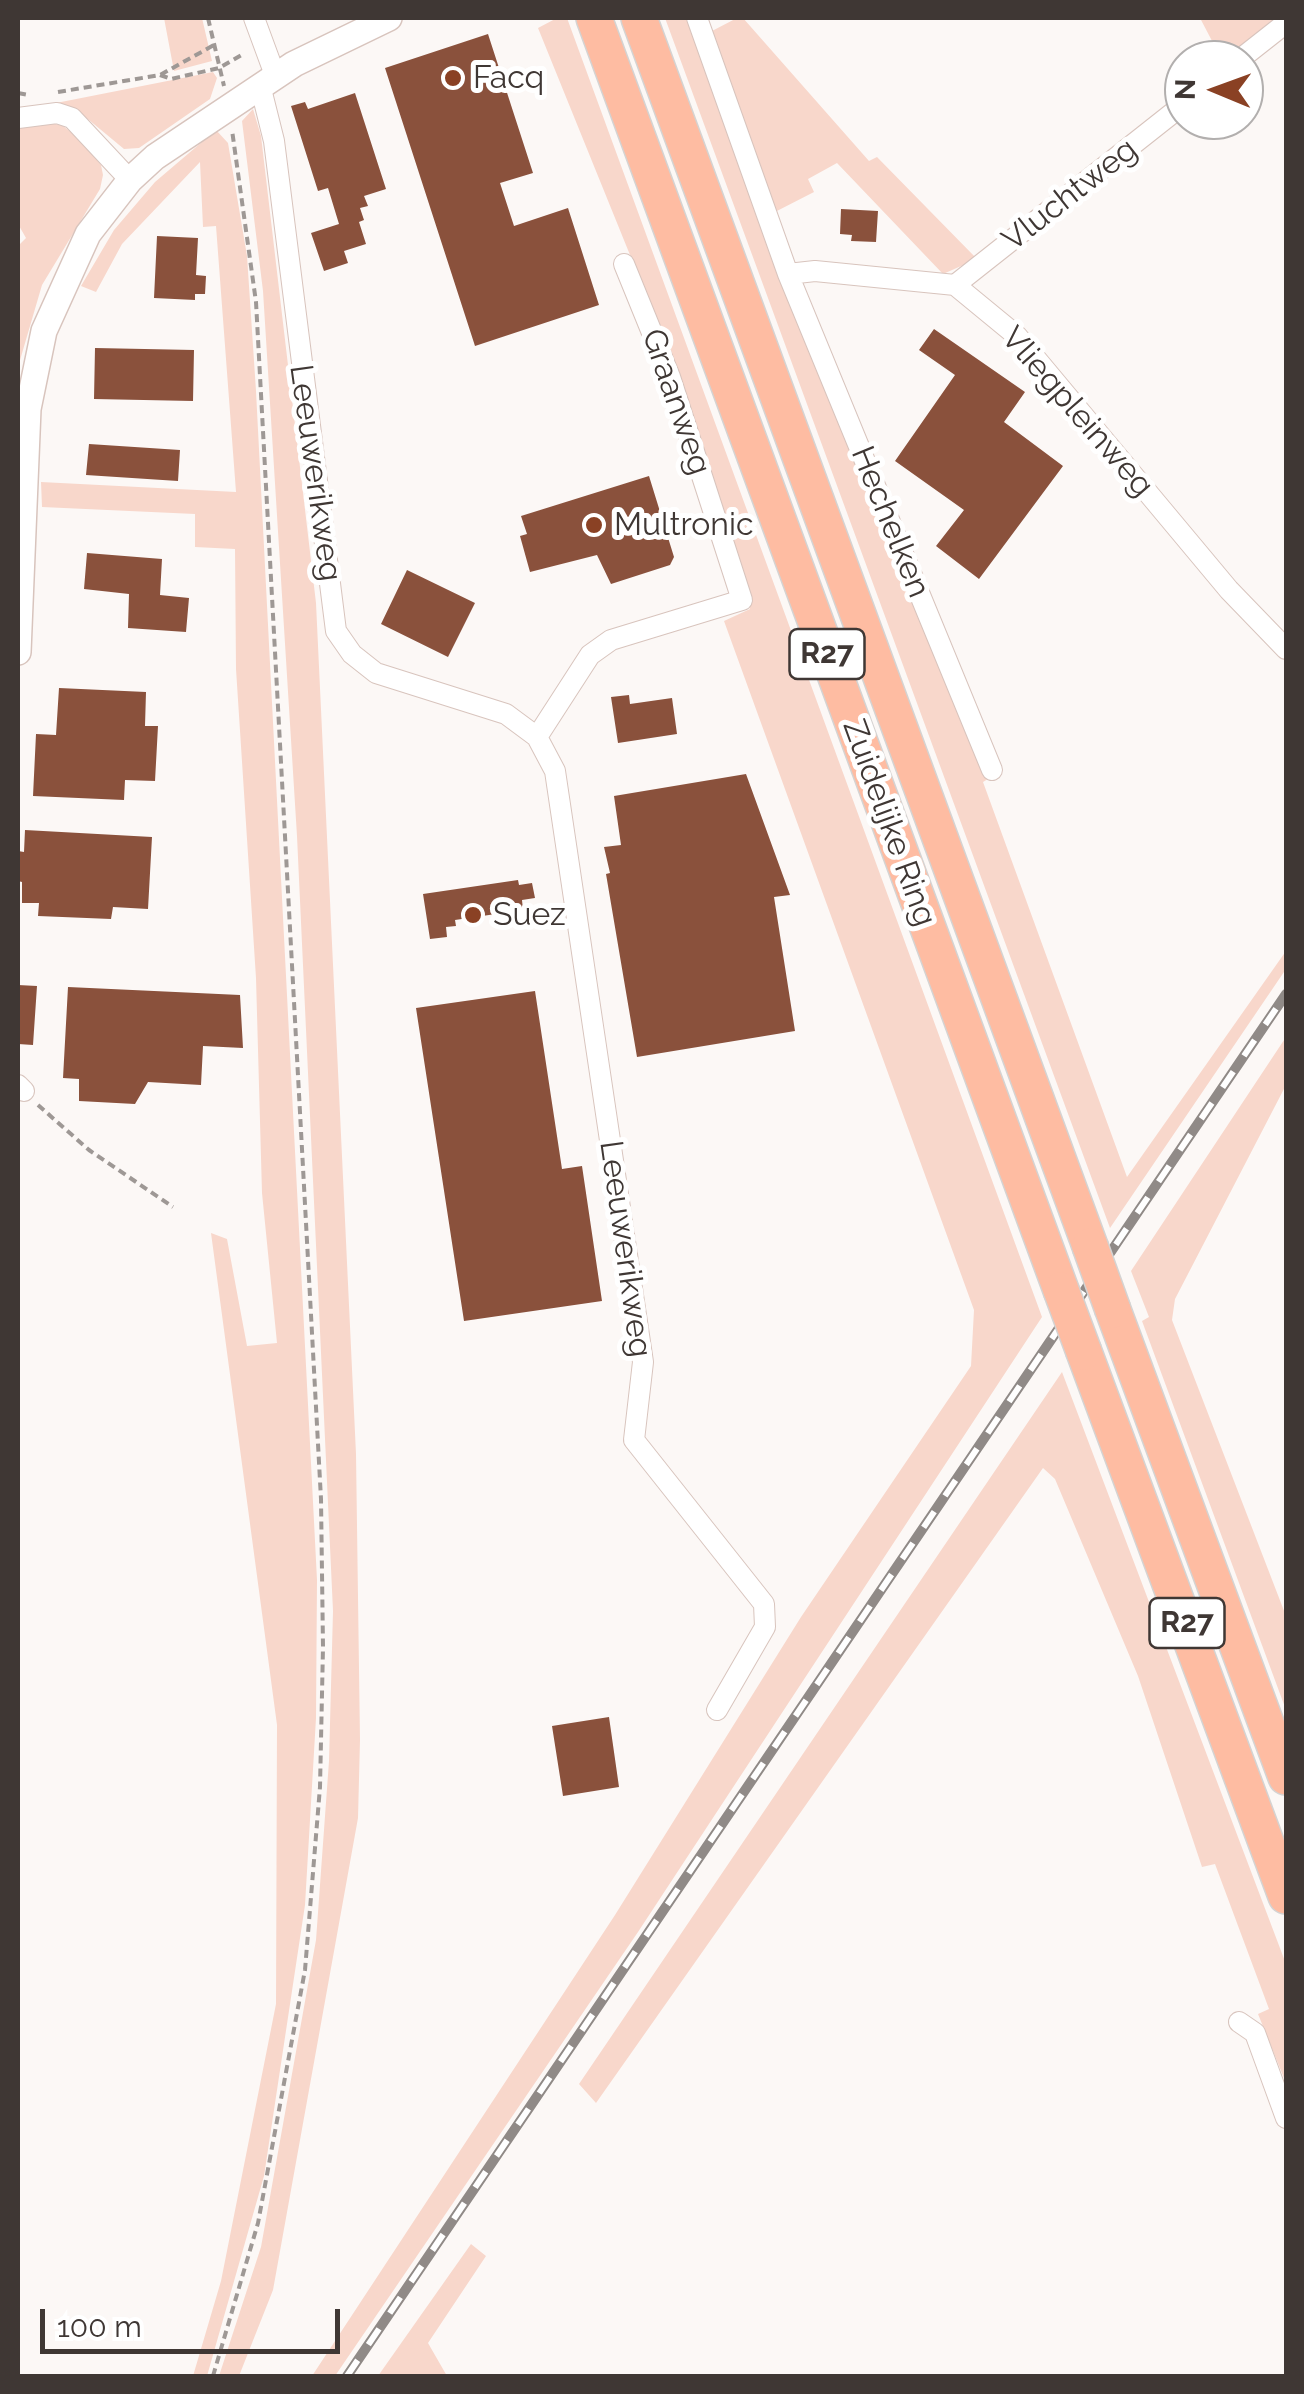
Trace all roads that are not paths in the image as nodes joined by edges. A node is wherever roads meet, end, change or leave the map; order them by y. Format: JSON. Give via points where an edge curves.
{"nodes":[{"id":1,"x":254,"y":18,"type":"edge"},
{"id":2,"x":389,"y":18,"type":"edge"},
{"id":3,"x":594,"y":18,"type":"edge"},
{"id":4,"x":638,"y":18,"type":"edge"},
{"id":5,"x":696,"y":18,"type":"edge"},
{"id":6,"x":1286,"y":22,"type":"edge"},
{"id":7,"x":1264,"y":40,"type":"edge"},
{"id":8,"x":267,"y":80,"type":"junction"},
{"id":9,"x":18,"y":118,"type":"edge"},
{"id":10,"x":1164,"y":120,"type":"edge"},
{"id":11,"x":130,"y":180,"type":"junction"},
{"id":12,"x":624,"y":264,"type":"dead end"},
{"id":13,"x":788,"y":274,"type":"junction"},
{"id":14,"x":955,"y":285,"type":"junction"},
{"id":15,"x":1286,"y":649,"type":"edge"},
{"id":16,"x":18,"y":652,"type":"edge"},
{"id":17,"x":536,"y":737,"type":"junction"},
{"id":18,"x":992,"y":770,"type":"dead end"},
{"id":19,"x":717,"y":1710,"type":"dead end"},
{"id":20,"x":1286,"y":1777,"type":"edge"},
{"id":21,"x":1286,"y":1896,"type":"edge"},
{"id":22,"x":1239,"y":2022,"type":"dead end"},
{"id":23,"x":1286,"y":2118,"type":"edge"}],
"edges":[{"from":1,"to":8,"type":"street","name":"Leeuwerikweg"},
{"from":2,"to":8,"type":"street"},
{"from":3,"to":21,"type":"highway","name":"Zuidelijke Ring","number":"R27","bridge":true},
{"from":4,"to":20,"type":"highway","name":"Zuidelijke Ring","number":"R27","bridge":true},
{"from":5,"to":13,"type":"street"},
{"from":6,"to":7,"type":"street"},
{"from":8,"to":11,"type":"street"},
{"from":8,"to":17,"type":"street","name":"Leeuwerikweg","via":[[336,631],[376,672],[506,714]]},
{"from":9,"to":11,"type":"street","via":[[72,118]]},
{"from":10,"to":14,"type":"street","name":"Vluchtweg"},
{"from":11,"to":16,"type":"street","via":[[88,234],[44,331],[28,409]]},
{"from":12,"to":17,"type":"street","name":"Graanweg","via":[[670,377],[742,600],[610,640],[590,656]]},
{"from":13,"to":14,"type":"street"},
{"from":13,"to":18,"type":"street","name":"Hechelken"},
{"from":14,"to":15,"type":"street","name":"Vliegpleinweg","via":[[1017,336]]},
{"from":17,"to":19,"type":"street","name":"Leeuwerikweg","via":[[556,771],[643,1362],[634,1440],[764,1604],[765,1626]]},
{"from":22,"to":23,"type":"street","via":[[1255,2033]]}]}
